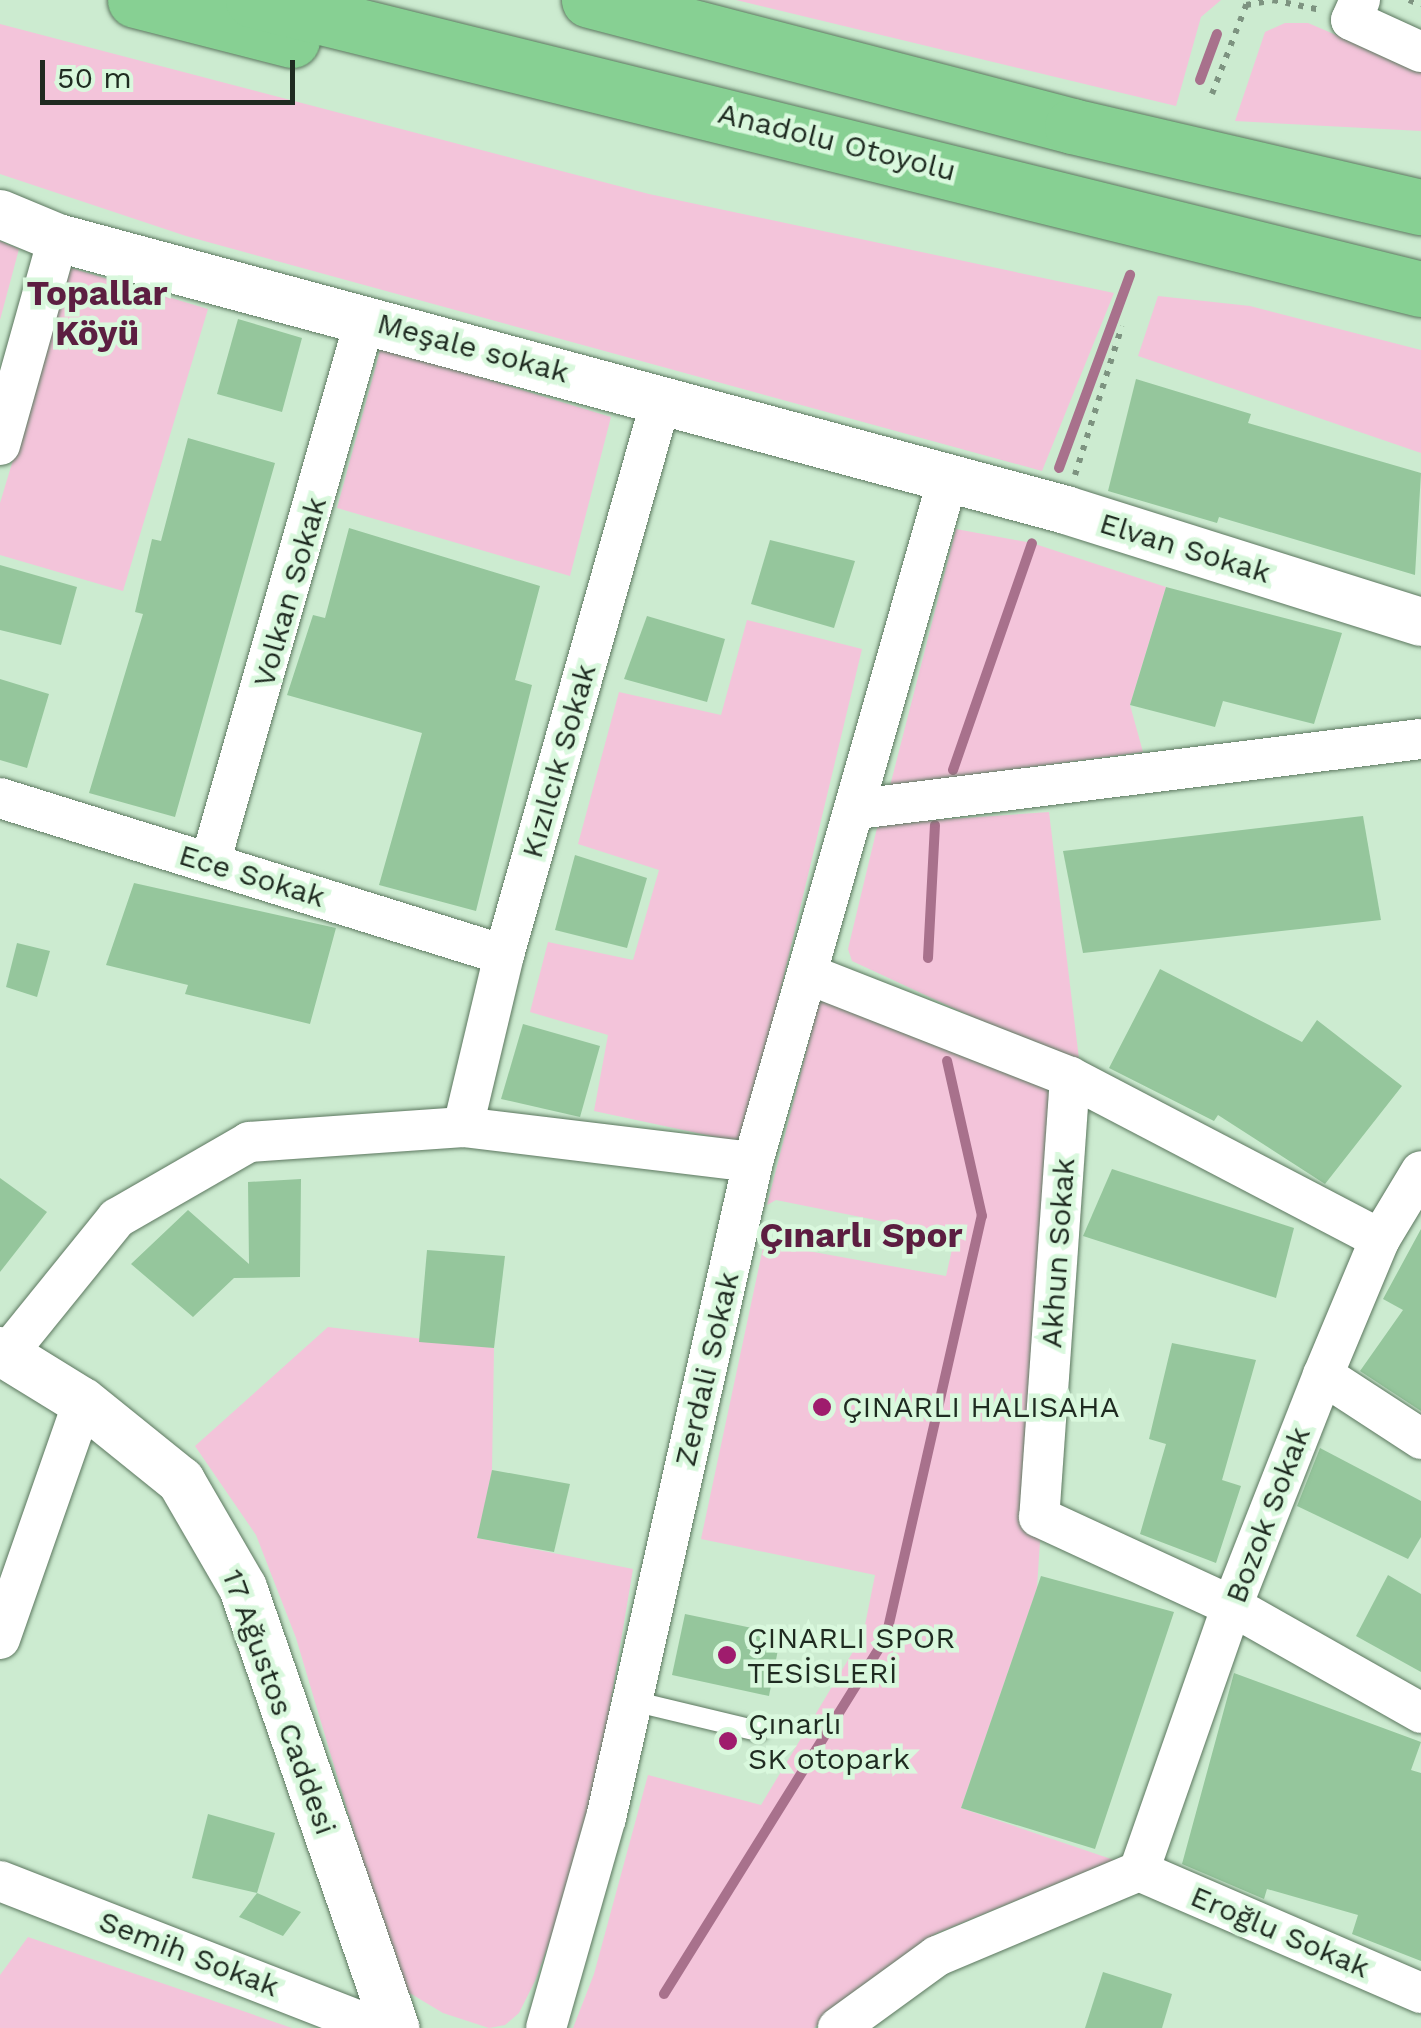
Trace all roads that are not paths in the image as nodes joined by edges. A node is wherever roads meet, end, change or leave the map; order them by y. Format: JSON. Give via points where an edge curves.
{"nodes":[{"id":1,"x":136,"y":0,"type":"edge"},
{"id":2,"x":252,"y":0,"type":"edge"},
{"id":3,"x":590,"y":0,"type":"edge"},
{"id":4,"x":1356,"y":10,"type":"edge"},
{"id":5,"x":1421,"y":52,"type":"edge"},
{"id":6,"x":1012,"y":184,"type":"junction"},
{"id":7,"x":1421,"y":208,"type":"edge"},
{"id":8,"x":0,"y":214,"type":"edge"},
{"id":9,"x":58,"y":238,"type":"junction"},
{"id":10,"x":1421,"y":289,"type":"edge"},
{"id":11,"x":365,"y":320,"type":"junction"},
{"id":12,"x":662,"y":397,"type":"junction"},
{"id":13,"x":0,"y":445,"type":"edge"},
{"id":14,"x":947,"y":482,"type":"junction"},
{"id":15,"x":1421,"y":622,"type":"edge"},
{"id":16,"x":1421,"y":739,"type":"edge"},
{"id":17,"x":0,"y":798,"type":"edge"},
{"id":18,"x":858,"y":809,"type":"junction"},
{"id":19,"x":210,"y":863,"type":"junction"},
{"id":20,"x":504,"y":955,"type":"junction"},
{"id":21,"x":810,"y":975,"type":"junction"},
{"id":22,"x":1070,"y":1077,"type":"junction"},
{"id":23,"x":463,"y":1126,"type":"junction"},
{"id":24,"x":753,"y":1162,"type":"junction"},
{"id":25,"x":1421,"y":1172,"type":"edge"},
{"id":26,"x":1380,"y":1239,"type":"junction"},
{"id":27,"x":3,"y":1353,"type":"edge"},
{"id":28,"x":1323,"y":1375,"type":"junction"},
{"id":29,"x":83,"y":1402,"type":"junction"},
{"id":30,"x":1421,"y":1440,"type":"edge"},
{"id":31,"x":7,"y":1592,"type":"edge"},
{"id":32,"x":1232,"y":1606,"type":"junction"},
{"id":33,"x":0,"y":1639,"type":"edge"},
{"id":34,"x":632,"y":1701,"type":"junction"},
{"id":35,"x":1421,"y":1712,"type":"edge"},
{"id":36,"x":758,"y":1731,"type":"dead end"},
{"id":37,"x":1139,"y":1871,"type":"junction"},
{"id":38,"x":8,"y":1896,"type":"edge"},
{"id":39,"x":1421,"y":1993,"type":"edge"},
{"id":40,"x":378,"y":2028,"type":"edge"},
{"id":41,"x":395,"y":2028,"type":"edge"},
{"id":42,"x":546,"y":2028,"type":"edge"},
{"id":43,"x":838,"y":2028,"type":"edge"}],
"edges":[{"from":1,"to":6,"type":"highway","via":[[642,124]]},
{"from":2,"to":6,"type":"highway","name":"Anadolu Otoyolu"},
{"from":3,"to":7,"type":"highway","via":[[1072,126]]},
{"from":4,"to":5,"type":"street"},
{"from":6,"to":10,"type":"highway","name":"Anadolu Otoyolu"},
{"from":8,"to":9,"type":"street","name":"Meşale sokak"},
{"from":9,"to":11,"type":"street","name":"Meşale sokak"},
{"from":9,"to":13,"type":"street"},
{"from":11,"to":12,"type":"street","name":"Meşale sokak"},
{"from":11,"to":19,"type":"street","name":"Volkan Sokak"},
{"from":12,"to":14,"type":"street","name":"Meşale sokak"},
{"from":12,"to":20,"type":"street","name":"Kızılcık Sokak"},
{"from":14,"to":15,"type":"street","name":"Elvan Sokak","via":[[1066,510]]},
{"from":14,"to":18,"type":"street","name":"Zerdali Sokak"},
{"from":16,"to":18,"type":"street"},
{"from":17,"to":19,"type":"street","name":"Ece Sokak"},
{"from":18,"to":21,"type":"street","name":"Zerdali Sokak"},
{"from":19,"to":20,"type":"street","name":"Ece Sokak"},
{"from":20,"to":23,"type":"street","name":"Kızılcık Sokak"},
{"from":21,"to":22,"type":"street"},
{"from":21,"to":24,"type":"street","name":"Zerdali Sokak"},
{"from":22,"to":26,"type":"street"},
{"from":22,"to":32,"type":"street","name":"Akhun Sokak","via":[[1039,1517]]},
{"from":23,"to":24,"type":"street"},
{"from":23,"to":27,"type":"street","via":[[249,1142],[117,1218]]},
{"from":24,"to":34,"type":"street","name":"Zerdali Sokak"},
{"from":25,"to":26,"type":"street","name":"Bozok Sokak"},
{"from":26,"to":28,"type":"street","name":"Bozok Sokak"},
{"from":27,"to":29,"type":"street","name":"17 Ağustos Caddesi"},
{"from":28,"to":30,"type":"street"},
{"from":28,"to":32,"type":"street","name":"Bozok Sokak"},
{"from":29,"to":31,"type":"street"},
{"from":29,"to":41,"type":"street","name":"17 Ağustos Caddesi","via":[[181,1481],[243,1588]]},
{"from":31,"to":33,"type":"street"},
{"from":32,"to":35,"type":"street"},
{"from":32,"to":37,"type":"street","name":"Bozok Sokak"},
{"from":34,"to":36,"type":"lane"},
{"from":34,"to":42,"type":"street","name":"Zerdali Sokak"},
{"from":37,"to":39,"type":"street","name":"Eroğlu Sokak"},
{"from":37,"to":43,"type":"street","via":[[937,1956]]},
{"from":38,"to":40,"type":"street","name":"Semih Sokak"}]}
